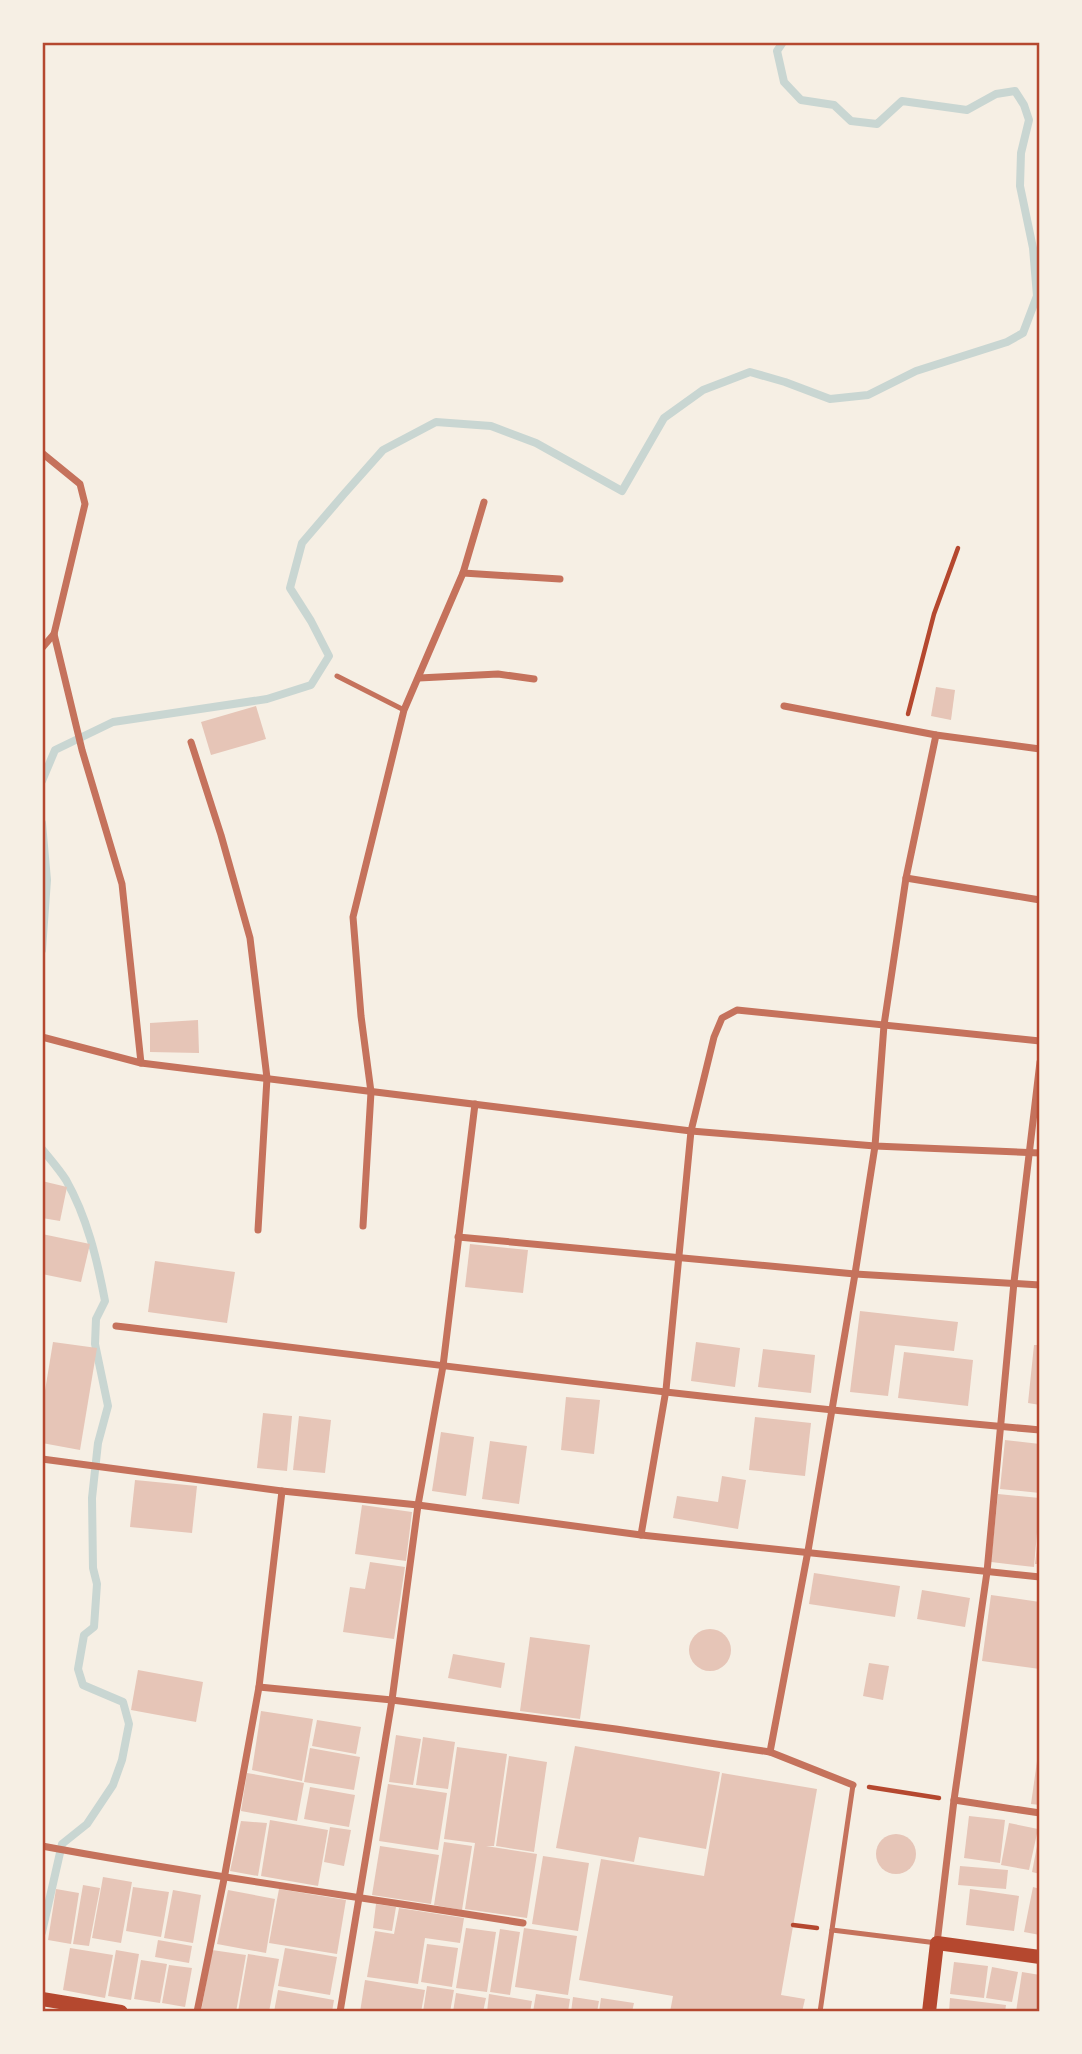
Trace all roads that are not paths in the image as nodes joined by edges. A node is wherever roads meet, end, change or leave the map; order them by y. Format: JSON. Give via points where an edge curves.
{"nodes":[{"id":1,"x":42,"y":453,"type":"edge"},
{"id":2,"x":484,"y":502,"type":"dead end"},
{"id":3,"x":463,"y":573,"type":"junction"},
{"id":4,"x":560,"y":579,"type":"dead end"},
{"id":5,"x":54,"y":634,"type":"junction"},
{"id":6,"x":42,"y":648,"type":"edge"},
{"id":7,"x":337,"y":676,"type":"dead end"},
{"id":8,"x":419,"y":678,"type":"junction"},
{"id":9,"x":534,"y":679,"type":"dead end"},
{"id":10,"x":785,"y":706,"type":"dead end"},
{"id":11,"x":404,"y":710,"type":"junction"},
{"id":12,"x":936,"y":734,"type":"junction"},
{"id":13,"x":191,"y":742,"type":"dead end"},
{"id":14,"x":1040,"y":749,"type":"edge"},
{"id":15,"x":906,"y":877,"type":"junction"},
{"id":16,"x":1040,"y":900,"type":"edge"},
{"id":17,"x":884,"y":1025,"type":"junction"},
{"id":18,"x":42,"y":1037,"type":"edge"},
{"id":19,"x":1040,"y":1041,"type":"edge"},
{"id":20,"x":1040,"y":1062,"type":"edge"},
{"id":21,"x":141,"y":1063,"type":"junction"},
{"id":22,"x":267,"y":1078,"type":"junction"},
{"id":23,"x":371,"y":1092,"type":"junction"},
{"id":24,"x":475,"y":1104,"type":"junction"},
{"id":25,"x":691,"y":1131,"type":"junction"},
{"id":26,"x":875,"y":1146,"type":"junction"},
{"id":27,"x":1030,"y":1152,"type":"junction"},
{"id":28,"x":1040,"y":1153,"type":"edge"},
{"id":29,"x":363,"y":1226,"type":"dead end"},
{"id":30,"x":258,"y":1230,"type":"dead end"},
{"id":31,"x":457,"y":1237,"type":"junction"},
{"id":32,"x":678,"y":1257,"type":"junction"},
{"id":33,"x":855,"y":1274,"type":"junction"},
{"id":34,"x":1014,"y":1282,"type":"junction"},
{"id":35,"x":1040,"y":1285,"type":"edge"},
{"id":36,"x":116,"y":1326,"type":"dead end"},
{"id":37,"x":443,"y":1366,"type":"junction"},
{"id":38,"x":666,"y":1390,"type":"junction"},
{"id":39,"x":831,"y":1409,"type":"junction"},
{"id":40,"x":1001,"y":1427,"type":"junction"},
{"id":41,"x":1040,"y":1430,"type":"edge"},
{"id":42,"x":42,"y":1459,"type":"edge"},
{"id":43,"x":282,"y":1491,"type":"junction"},
{"id":44,"x":418,"y":1505,"type":"junction"},
{"id":45,"x":641,"y":1535,"type":"junction"},
{"id":46,"x":808,"y":1551,"type":"junction"},
{"id":47,"x":987,"y":1572,"type":"junction"},
{"id":48,"x":1040,"y":1577,"type":"edge"},
{"id":49,"x":259,"y":1688,"type":"junction"},
{"id":50,"x":392,"y":1700,"type":"junction"},
{"id":51,"x":770,"y":1752,"type":"junction"},
{"id":52,"x":853,"y":1784,"type":"joint"},
{"id":53,"x":954,"y":1800,"type":"junction"},
{"id":54,"x":1040,"y":1813,"type":"edge"},
{"id":55,"x":45,"y":1846,"type":"edge"},
{"id":56,"x":224,"y":1879,"type":"junction"},
{"id":57,"x":359,"y":1896,"type":"junction"},
{"id":58,"x":523,"y":1923,"type":"dead end"},
{"id":59,"x":832,"y":1930,"type":"junction"},
{"id":60,"x":937,"y":1943,"type":"junction"},
{"id":61,"x":1040,"y":1957,"type":"edge"},
{"id":62,"x":42,"y":1999,"type":"edge"},
{"id":63,"x":121,"y":2012,"type":"edge"},
{"id":64,"x":197,"y":2012,"type":"edge"},
{"id":65,"x":340,"y":2012,"type":"edge"},
{"id":66,"x":820,"y":2012,"type":"edge"},
{"id":67,"x":929,"y":2012,"type":"edge"}],
"edges":[{"from":1,"to":5,"type":"street","via":[[80,484],[85,504]]},
{"from":2,"to":3,"type":"street"},
{"from":3,"to":4,"type":"street"},
{"from":3,"to":8,"type":"street"},
{"from":5,"to":6,"type":"street"},
{"from":5,"to":21,"type":"street","via":[[122,884]]},
{"from":7,"to":11,"type":"lane"},
{"from":8,"to":9,"type":"street","via":[[498,674]]},
{"from":8,"to":11,"type":"street"},
{"from":10,"to":12,"type":"street"},
{"from":11,"to":23,"type":"street","via":[[353,917]]},
{"from":12,"to":14,"type":"street"},
{"from":12,"to":15,"type":"street"},
{"from":13,"to":22,"type":"street","via":[[250,938]]},
{"from":15,"to":16,"type":"street"},
{"from":15,"to":17,"type":"street"},
{"from":17,"to":19,"type":"street"},
{"from":17,"to":25,"type":"street","via":[[737,1010],[722,1018]]},
{"from":17,"to":26,"type":"street"},
{"from":18,"to":21,"type":"street"},
{"from":20,"to":27,"type":"street"},
{"from":21,"to":22,"type":"street"},
{"from":22,"to":23,"type":"street"},
{"from":22,"to":30,"type":"street"},
{"from":23,"to":24,"type":"street"},
{"from":23,"to":29,"type":"street"},
{"from":24,"to":25,"type":"street"},
{"from":24,"to":31,"type":"street"},
{"from":25,"to":26,"type":"street"},
{"from":25,"to":32,"type":"street"},
{"from":26,"to":27,"type":"street"},
{"from":26,"to":33,"type":"street"},
{"from":27,"to":28,"type":"street"},
{"from":27,"to":34,"type":"street"},
{"from":31,"to":32,"type":"street"},
{"from":31,"to":37,"type":"street"},
{"from":32,"to":33,"type":"street"},
{"from":32,"to":38,"type":"street"},
{"from":33,"to":34,"type":"street"},
{"from":33,"to":39,"type":"street"},
{"from":34,"to":35,"type":"street"},
{"from":34,"to":40,"type":"street"},
{"from":36,"to":37,"type":"street"},
{"from":37,"to":38,"type":"street"},
{"from":37,"to":44,"type":"street"},
{"from":38,"to":39,"type":"street"},
{"from":38,"to":45,"type":"street"},
{"from":39,"to":40,"type":"street"},
{"from":39,"to":46,"type":"street"},
{"from":40,"to":41,"type":"street"},
{"from":40,"to":47,"type":"street"},
{"from":42,"to":43,"type":"street"},
{"from":43,"to":44,"type":"street"},
{"from":43,"to":49,"type":"street"},
{"from":44,"to":45,"type":"street"},
{"from":44,"to":50,"type":"street"},
{"from":45,"to":46,"type":"street"},
{"from":46,"to":47,"type":"street"},
{"from":46,"to":51,"type":"street"},
{"from":47,"to":48,"type":"street"},
{"from":47,"to":53,"type":"street"},
{"from":49,"to":50,"type":"street"},
{"from":49,"to":56,"type":"street"},
{"from":50,"to":51,"type":"street"},
{"from":50,"to":57,"type":"street"},
{"from":51,"to":52,"type":"street"},
{"from":52,"to":59,"type":"lane"},
{"from":53,"to":54,"type":"street"},
{"from":53,"to":60,"type":"street"},
{"from":55,"to":56,"type":"street"},
{"from":56,"to":57,"type":"street"},
{"from":56,"to":64,"type":"street"},
{"from":57,"to":58,"type":"street"},
{"from":57,"to":65,"type":"street"},
{"from":59,"to":60,"type":"lane"},
{"from":59,"to":66,"type":"lane"},
{"from":60,"to":61,"type":"main road"},
{"from":60,"to":67,"type":"main road"},
{"from":62,"to":63,"type":"main road"}]}
